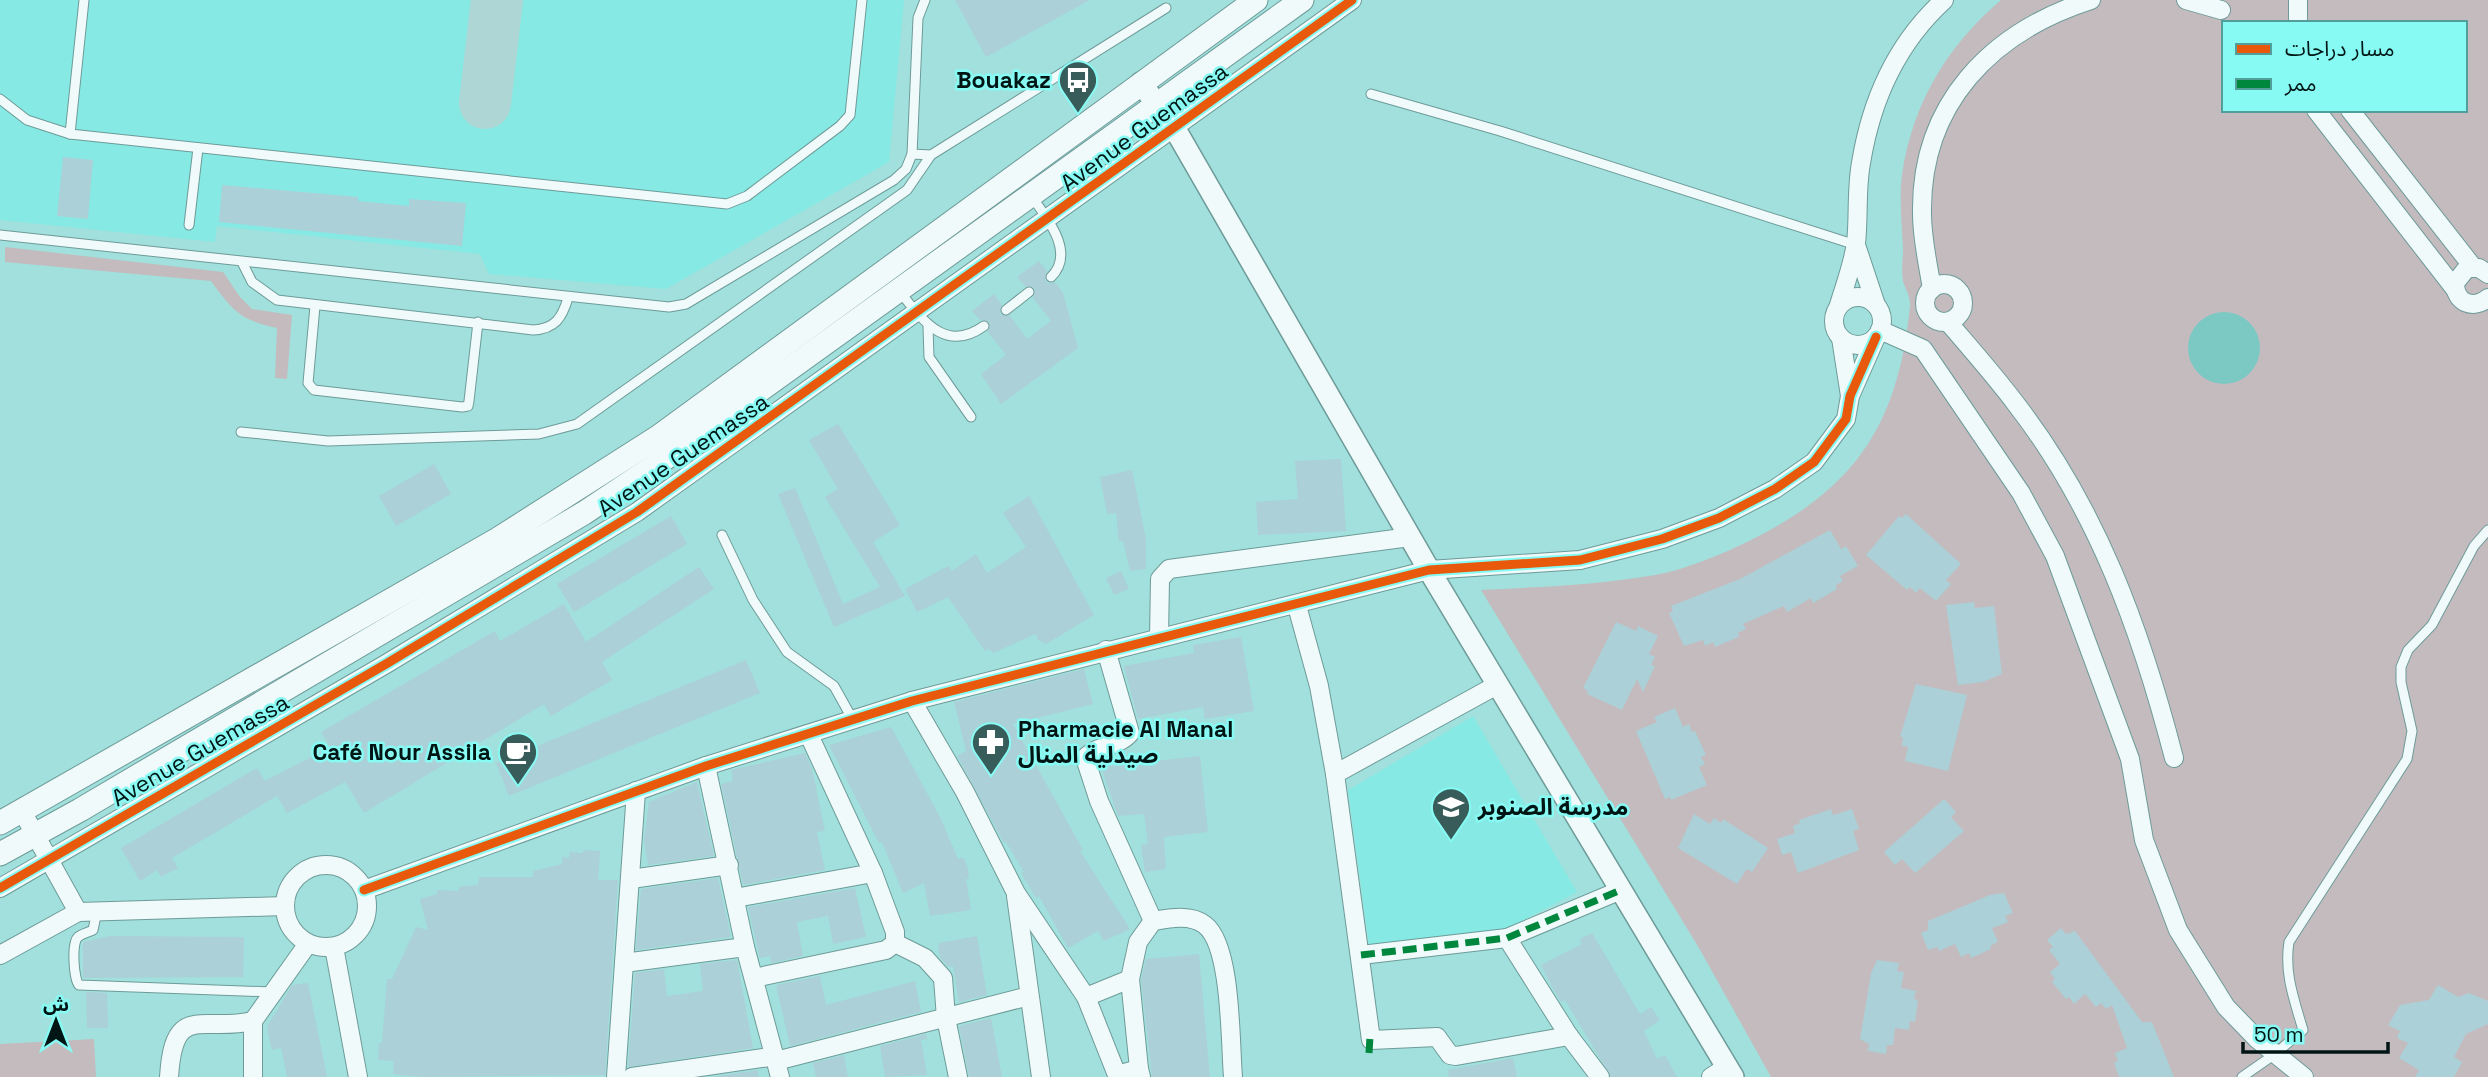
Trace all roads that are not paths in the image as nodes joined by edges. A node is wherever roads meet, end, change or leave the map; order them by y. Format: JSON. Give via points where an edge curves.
{"nodes":[{"id":1,"x":84,"y":0,"type":"edge"},
{"id":2,"x":862,"y":0,"type":"edge"},
{"id":3,"x":925,"y":0,"type":"edge"},
{"id":4,"x":1256,"y":0,"type":"edge"},
{"id":5,"x":1302,"y":0,"type":"edge"},
{"id":6,"x":1352,"y":0,"type":"edge"},
{"id":7,"x":1944,"y":0,"type":"edge"},
{"id":8,"x":2091,"y":0,"type":"edge"},
{"id":9,"x":2186,"y":0,"type":"edge"},
{"id":10,"x":2298,"y":0,"type":"edge"},
{"id":11,"x":1166,"y":8,"type":"dead end"},
{"id":12,"x":2223,"y":12,"type":"edge"},
{"id":13,"x":2298,"y":21,"type":"edge"},
{"id":14,"x":1141,"y":83,"type":"junction"},
{"id":15,"x":1371,"y":94,"type":"dead end"},
{"id":16,"x":0,"y":99,"type":"edge"},
{"id":17,"x":1157,"y":105,"type":"junction"},
{"id":18,"x":2318,"y":112,"type":"edge"},
{"id":19,"x":2352,"y":112,"type":"edge"},
{"id":20,"x":1175,"y":129,"type":"junction"},
{"id":21,"x":70,"y":134,"type":"junction"},
{"id":22,"x":198,"y":148,"type":"junction"},
{"id":23,"x":912,"y":154,"type":"junction"},
{"id":24,"x":931,"y":155,"type":"junction"},
{"id":25,"x":1031,"y":196,"type":"junction"},
{"id":26,"x":1048,"y":219,"type":"junction"},
{"id":27,"x":189,"y":225,"type":"dead end"},
{"id":28,"x":0,"y":235,"type":"edge"},
{"id":29,"x":1856,"y":245,"type":"junction"},
{"id":30,"x":242,"y":262,"type":"junction"},
{"id":31,"x":2480,"y":270,"type":"edge"},
{"id":32,"x":1051,"y":276,"type":"dead end"},
{"id":33,"x":1931,"y":289,"type":"junction"},
{"id":34,"x":2455,"y":289,"type":"junction"},
{"id":35,"x":899,"y":291,"type":"junction"},
{"id":36,"x":1029,"y":292,"type":"dead end"},
{"id":37,"x":568,"y":298,"type":"junction"},
{"id":38,"x":2488,"y":298,"type":"edge"},
{"id":39,"x":1839,"y":305,"type":"junction"},
{"id":40,"x":1876,"y":305,"type":"junction"},
{"id":41,"x":315,"y":306,"type":"junction"},
{"id":42,"x":1006,"y":310,"type":"dead end"},
{"id":43,"x":923,"y":320,"type":"junction"},
{"id":44,"x":1948,"y":321,"type":"junction"},
{"id":45,"x":478,"y":322,"type":"junction"},
{"id":46,"x":984,"y":326,"type":"dead end"},
{"id":47,"x":1878,"y":334,"type":"junction"},
{"id":48,"x":1841,"y":338,"type":"junction"},
{"id":49,"x":1850,"y":396,"type":"junction"},
{"id":50,"x":971,"y":417,"type":"dead end"},
{"id":51,"x":241,"y":432,"type":"dead end"},
{"id":52,"x":2488,"y":530,"type":"edge"},
{"id":53,"x":722,"y":535,"type":"dead end"},
{"id":54,"x":1410,"y":537,"type":"junction"},
{"id":55,"x":1429,"y":570,"type":"junction"},
{"id":56,"x":1297,"y":606,"type":"junction"},
{"id":57,"x":1159,"y":636,"type":"junction"},
{"id":58,"x":1106,"y":650,"type":"junction"},
{"id":59,"x":1497,"y":685,"type":"junction"},
{"id":60,"x":912,"y":701,"type":"junction"},
{"id":61,"x":853,"y":720,"type":"junction"},
{"id":62,"x":809,"y":735,"type":"junction"},
{"id":63,"x":2174,"y":758,"type":"dead end"},
{"id":64,"x":706,"y":766,"type":"junction"},
{"id":65,"x":1335,"y":774,"type":"junction"},
{"id":66,"x":636,"y":791,"type":"junction"},
{"id":67,"x":22,"y":811,"type":"junction"},
{"id":68,"x":0,"y":823,"type":"edge"},
{"id":69,"x":35,"y":834,"type":"junction"},
{"id":70,"x":0,"y":854,"type":"edge"},
{"id":71,"x":49,"y":858,"type":"junction"},
{"id":72,"x":729,"y":865,"type":"junction"},
{"id":73,"x":873,"y":873,"type":"junction"},
{"id":74,"x":631,"y":879,"type":"junction"},
{"id":75,"x":0,"y":888,"type":"edge"},
{"id":76,"x":364,"y":890,"type":"junction"},
{"id":77,"x":1621,"y":890,"type":"junction"},
{"id":78,"x":1016,"y":892,"type":"junction"},
{"id":79,"x":735,"y":898,"type":"junction"},
{"id":80,"x":285,"y":906,"type":"junction"},
{"id":81,"x":97,"y":911,"type":"junction"},
{"id":82,"x":78,"y":912,"type":"junction"},
{"id":83,"x":1153,"y":921,"type":"junction"},
{"id":84,"x":1507,"y":938,"type":"junction"},
{"id":85,"x":895,"y":943,"type":"junction"},
{"id":86,"x":307,"y":945,"type":"junction"},
{"id":87,"x":334,"y":947,"type":"junction"},
{"id":88,"x":745,"y":947,"type":"junction"},
{"id":89,"x":0,"y":955,"type":"edge"},
{"id":90,"x":1361,"y":955,"type":"junction"},
{"id":91,"x":624,"y":963,"type":"junction"},
{"id":92,"x":754,"y":978,"type":"junction"},
{"id":93,"x":1130,"y":979,"type":"junction"},
{"id":94,"x":274,"y":992,"type":"junction"},
{"id":95,"x":1029,"y":996,"type":"junction"},
{"id":96,"x":1086,"y":998,"type":"junction"},
{"id":97,"x":946,"y":1018,"type":"junction"},
{"id":98,"x":253,"y":1021,"type":"junction"},
{"id":99,"x":1569,"y":1036,"type":"junction"},
{"id":100,"x":2275,"y":1054,"type":"junction"},
{"id":101,"x":778,"y":1065,"type":"edge"},
{"id":102,"x":1140,"y":1073,"type":"edge"},
{"id":103,"x":1724,"y":1074,"type":"edge"},
{"id":104,"x":169,"y":1077,"type":"edge"},
{"id":105,"x":253,"y":1077,"type":"edge"},
{"id":106,"x":358,"y":1077,"type":"edge"},
{"id":107,"x":616,"y":1077,"type":"edge"},
{"id":108,"x":632,"y":1077,"type":"edge"},
{"id":109,"x":958,"y":1077,"type":"edge"},
{"id":110,"x":1041,"y":1077,"type":"edge"},
{"id":111,"x":1233,"y":1077,"type":"edge"},
{"id":112,"x":1600,"y":1077,"type":"edge"},
{"id":113,"x":2242,"y":1077,"type":"edge"},
{"id":114,"x":2304,"y":1077,"type":"edge"}],
"edges":[{"from":1,"to":21,"type":"lane"},
{"from":2,"to":22,"type":"lane","via":[[850,115],[733,203]]},
{"from":3,"to":23,"type":"lane","via":[[918,18]]},
{"from":4,"to":14,"type":"main road","name":"Avenue Guemassa"},
{"from":5,"to":17,"type":"main road","name":"Avenue Guemassa"},
{"from":6,"to":20,"type":"street","name":"Avenue Guemassa"},
{"from":7,"to":29,"type":"street","via":[[1902,46],[1882,87],[1860,164]]},
{"from":8,"to":33,"type":"street","via":[[2053,12],[2016,32],[1983,60],[1956,93],[1937,131],[1925,172],[1922,214]]},
{"from":9,"to":12,"type":"street"},
{"from":10,"to":13,"type":"street"},
{"from":11,"to":24,"type":"lane"},
{"from":14,"to":17,"type":"street"},
{"from":14,"to":67,"type":"main road","name":"Avenue Guemassa","via":[[658,437],[498,539]]},
{"from":15,"to":29,"type":"lane"},
{"from":16,"to":21,"type":"lane","via":[[27,120]]},
{"from":17,"to":20,"type":"street"},
{"from":17,"to":25,"type":"main road","name":"Avenue Guemassa"},
{"from":18,"to":34,"type":"street"},
{"from":19,"to":31,"type":"street"},
{"from":20,"to":26,"type":"street","name":"Avenue Guemassa"},
{"from":20,"to":54,"type":"street"},
{"from":21,"to":22,"type":"lane"},
{"from":22,"to":27,"type":"lane"},
{"from":23,"to":24,"type":"lane"},
{"from":23,"to":37,"type":"lane","via":[[906,169],[894,180],[686,304],[669,307]]},
{"from":24,"to":51,"type":"lane","via":[[908,190],[578,425],[539,433],[328,441]]},
{"from":25,"to":26,"type":"lane"},
{"from":25,"to":35,"type":"main road","name":"Avenue Guemassa"},
{"from":26,"to":32,"type":"lane","via":[[1060,254],[1059,267]]},
{"from":26,"to":43,"type":"street","name":"Avenue Guemassa"},
{"from":28,"to":30,"type":"lane"},
{"from":29,"to":39,"type":"street"},
{"from":29,"to":40,"type":"street"},
{"from":30,"to":37,"type":"lane"},
{"from":30,"to":41,"type":"lane","via":[[260,290],[277,300]]},
{"from":31,"to":34,"type":"street","via":[[2457,277]]},
{"from":33,"to":44,"type":"street","via":[[1925,299],[1927,312],[1936,320]]},
{"from":33,"to":44,"type":"street","via":[[1949,285],[1962,298],[1958,315]]},
{"from":34,"to":38,"type":"street","via":[[2466,303],[2479,304]]},
{"from":35,"to":43,"type":"lane"},
{"from":35,"to":69,"type":"main road","name":"Avenue Guemassa","via":[[584,513]]},
{"from":36,"to":42,"type":"lane"},
{"from":37,"to":45,"type":"lane","via":[[558,321],[542,329]]},
{"from":39,"to":40,"type":"street","via":[[1862,297]]},
{"from":39,"to":48,"type":"street","via":[[1834,326]]},
{"from":40,"to":47,"type":"street","via":[[1882,317]]},
{"from":41,"to":45,"type":"lane"},
{"from":41,"to":45,"type":"lane","via":[[308,383],[314,390],[462,407],[469,401]]},
{"from":43,"to":46,"type":"lane","via":[[948,335]]},
{"from":43,"to":50,"type":"lane","via":[[929,358]]},
{"from":43,"to":71,"type":"street","name":"Avenue Guemassa","via":[[636,512],[398,657]]},
{"from":44,"to":63,"type":"street","via":[[2018,405],[2071,487],[2115,573],[2149,664]]},
{"from":47,"to":48,"type":"street","via":[[1870,342],[1854,345]]},
{"from":47,"to":49,"type":"street"},
{"from":47,"to":100,"type":"street","via":[[1923,349],[2038,524],[2060,568],[2130,759],[2144,840],[2178,930],[2226,1007]]},
{"from":48,"to":49,"type":"street"},
{"from":49,"to":55,"type":"street","via":[[1846,419],[1814,462],[1719,518],[1662,539],[1580,560]]},
{"from":52,"to":100,"type":"lane","via":[[2474,546],[2432,625],[2407,650],[2402,667],[2412,731],[2407,759],[2289,942],[2286,963],[2303,1030]]},
{"from":53,"to":61,"type":"lane","via":[[753,600],[787,652],[834,686]]},
{"from":54,"to":55,"type":"street"},
{"from":54,"to":57,"type":"street","via":[[1169,569],[1160,579]]},
{"from":55,"to":56,"type":"street"},
{"from":55,"to":59,"type":"street"},
{"from":56,"to":57,"type":"street"},
{"from":56,"to":65,"type":"street","via":[[1319,686]]},
{"from":57,"to":58,"type":"street"},
{"from":58,"to":60,"type":"street"},
{"from":58,"to":83,"type":"street","via":[[1130,733],[1084,758]]},
{"from":59,"to":65,"type":"street"},
{"from":59,"to":77,"type":"street"},
{"from":60,"to":61,"type":"street"},
{"from":60,"to":78,"type":"street"},
{"from":61,"to":62,"type":"street"},
{"from":62,"to":64,"type":"street"},
{"from":62,"to":73,"type":"street"},
{"from":64,"to":66,"type":"street"},
{"from":64,"to":72,"type":"street"},
{"from":65,"to":90,"type":"street"},
{"from":66,"to":74,"type":"street"},
{"from":66,"to":76,"type":"street"},
{"from":67,"to":68,"type":"main road","name":"Avenue Guemassa"},
{"from":67,"to":69,"type":"street"},
{"from":69,"to":70,"type":"main road","name":"Avenue Guemassa"},
{"from":69,"to":71,"type":"street"},
{"from":71,"to":75,"type":"street","name":"Avenue Guemassa"},
{"from":71,"to":82,"type":"street"},
{"from":72,"to":74,"type":"street"},
{"from":72,"to":79,"type":"street"},
{"from":73,"to":79,"type":"street"},
{"from":73,"to":85,"type":"street"},
{"from":74,"to":91,"type":"street"},
{"from":76,"to":80,"type":"street","via":[[348,871],[312,867],[293,882]]},
{"from":76,"to":87,"type":"street","via":[[367,911],[359,931]]},
{"from":77,"to":84,"type":"street"},
{"from":77,"to":103,"type":"street"},
{"from":78,"to":95,"type":"street"},
{"from":78,"to":96,"type":"street"},
{"from":79,"to":88,"type":"street"},
{"from":80,"to":81,"type":"street"},
{"from":80,"to":86,"type":"street","via":[[289,925]]},
{"from":81,"to":82,"type":"street"},
{"from":81,"to":94,"type":"lane","via":[[93,930],[75,942],[74,977],[79,985]]},
{"from":82,"to":89,"type":"street"},
{"from":83,"to":93,"type":"street","via":[[1138,942]]},
{"from":83,"to":111,"type":"street","via":[[1198,921],[1220,948]]},
{"from":84,"to":90,"type":"street"},
{"from":84,"to":99,"type":"street"},
{"from":85,"to":92,"type":"street","via":[[886,950]]},
{"from":85,"to":97,"type":"street","via":[[925,958],[943,978]]},
{"from":86,"to":87,"type":"street"},
{"from":86,"to":94,"type":"street"},
{"from":87,"to":106,"type":"street"},
{"from":88,"to":91,"type":"street"},
{"from":88,"to":92,"type":"street"},
{"from":90,"to":99,"type":"street","via":[[1371,1040],[1437,1037],[1450,1055],[1456,1056]]},
{"from":91,"to":107,"type":"street"},
{"from":92,"to":101,"type":"street"},
{"from":93,"to":96,"type":"street"},
{"from":93,"to":102,"type":"street"},
{"from":94,"to":98,"type":"street"},
{"from":95,"to":97,"type":"street"},
{"from":95,"to":110,"type":"street"},
{"from":96,"to":102,"type":"street","via":[[1117,1076]]},
{"from":97,"to":101,"type":"street"},
{"from":97,"to":109,"type":"street"},
{"from":98,"to":104,"type":"street","via":[[186,1028],[171,1049]]},
{"from":98,"to":105,"type":"street"},
{"from":99,"to":112,"type":"street"},
{"from":100,"to":113,"type":"lane"},
{"from":100,"to":114,"type":"street"},
{"from":101,"to":108,"type":"street"}]}
